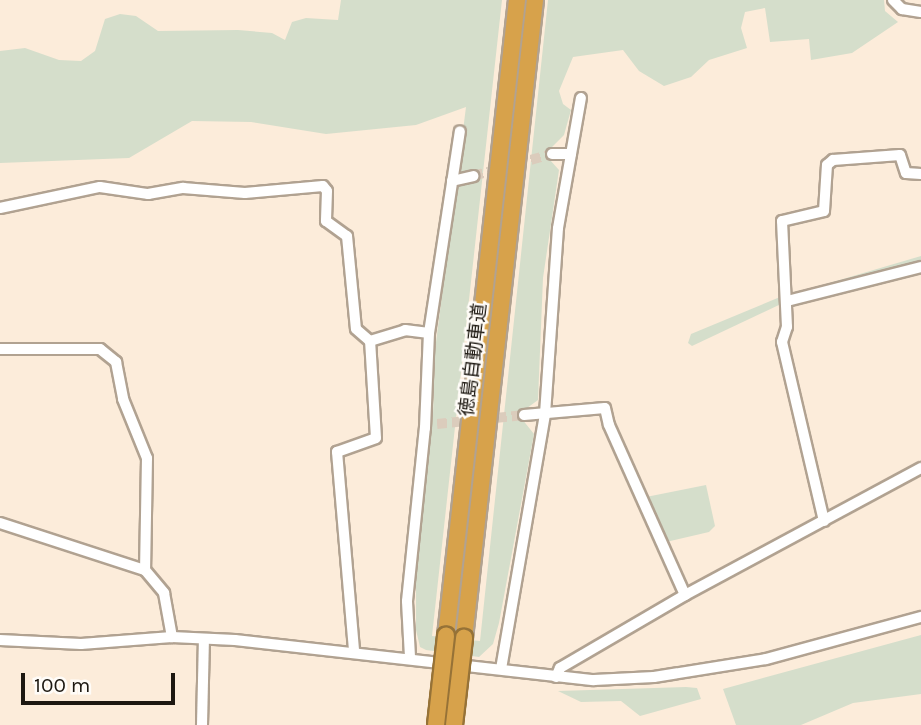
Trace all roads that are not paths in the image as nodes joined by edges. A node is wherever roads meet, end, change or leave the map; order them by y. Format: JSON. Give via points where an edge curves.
{"nodes":[{"id":1,"x":517,"y":0,"type":"edge"},
{"id":2,"x":535,"y":0,"type":"edge"},
{"id":3,"x":893,"y":0,"type":"edge"},
{"id":4,"x":921,"y":12,"type":"edge"},
{"id":5,"x":581,"y":98,"type":"dead end"},
{"id":6,"x":460,"y":131,"type":"dead end"},
{"id":7,"x":552,"y":154,"type":"tunnel mouth"},
{"id":8,"x":571,"y":154,"type":"junction"},
{"id":9,"x":921,"y":174,"type":"edge"},
{"id":10,"x":473,"y":176,"type":"tunnel mouth"},
{"id":11,"x":453,"y":181,"type":"junction"},
{"id":12,"x":0,"y":208,"type":"edge"},
{"id":13,"x":921,"y":267,"type":"edge"},
{"id":14,"x":787,"y":300,"type":"junction"},
{"id":15,"x":429,"y":333,"type":"junction"},
{"id":16,"x":370,"y":341,"type":"junction"},
{"id":17,"x":0,"y":349,"type":"edge"},
{"id":18,"x":545,"y":414,"type":"junction"},
{"id":19,"x":524,"y":415,"type":"tunnel mouth"},
{"id":20,"x":437,"y":424,"type":"tunnel mouth"},
{"id":21,"x":425,"y":428,"type":"junction"},
{"id":22,"x":921,"y":468,"type":"edge"},
{"id":23,"x":824,"y":521,"type":"junction"},
{"id":24,"x":0,"y":523,"type":"edge"},
{"id":25,"x":145,"y":570,"type":"junction"},
{"id":26,"x":685,"y":596,"type":"junction"},
{"id":27,"x":921,"y":617,"type":"edge"},
{"id":28,"x":172,"y":637,"type":"junction"},
{"id":29,"x":204,"y":639,"type":"junction"},
{"id":30,"x":0,"y":640,"type":"edge"},
{"id":31,"x":354,"y":650,"type":"junction"},
{"id":32,"x":410,"y":657,"type":"junction"},
{"id":33,"x":501,"y":669,"type":"junction"},
{"id":34,"x":556,"y":677,"type":"junction"},
{"id":35,"x":202,"y":725,"type":"edge"},
{"id":36,"x":436,"y":725,"type":"edge"},
{"id":37,"x":454,"y":725,"type":"edge"}],
"edges":[{"from":1,"to":36,"type":"highway","name":"徳島自動車道","bridge":true},
{"from":2,"to":37,"type":"highway","name":"徳島自動車道","bridge":true},
{"from":3,"to":4,"type":"street","via":[[902,9]]},
{"from":5,"to":8,"type":"street"},
{"from":6,"to":11,"type":"street"},
{"from":7,"to":8,"type":"street"},
{"from":8,"to":18,"type":"street","via":[[558,228]]},
{"from":9,"to":14,"type":"street","via":[[906,173],[900,155],[834,160],[827,165],[824,211],[782,221]]},
{"from":10,"to":11,"type":"street"},
{"from":11,"to":15,"type":"street"},
{"from":12,"to":16,"type":"street","via":[[100,187],[148,194],[183,188],[245,193],[323,186],[327,191],[326,221],[347,236],[355,329]]},
{"from":13,"to":14,"type":"street"},
{"from":14,"to":23,"type":"street","via":[[782,342]]},
{"from":15,"to":16,"type":"street","via":[[405,330]]},
{"from":15,"to":21,"type":"street"},
{"from":16,"to":31,"type":"street","via":[[376,438],[337,452]]},
{"from":17,"to":25,"type":"street","via":[[100,349],[116,362],[123,399],[146,458]]},
{"from":18,"to":19,"type":"street"},
{"from":18,"to":26,"type":"street","via":[[605,408]]},
{"from":18,"to":33,"type":"street"},
{"from":20,"to":21,"type":"street"},
{"from":21,"to":32,"type":"street","via":[[407,601]]},
{"from":22,"to":23,"type":"street"},
{"from":23,"to":26,"type":"street"},
{"from":24,"to":25,"type":"street"},
{"from":25,"to":28,"type":"street","via":[[164,593]]},
{"from":26,"to":34,"type":"street","via":[[560,668]]},
{"from":27,"to":34,"type":"street","via":[[714,668],[654,677]]},
{"from":28,"to":29,"type":"street"},
{"from":28,"to":30,"type":"street","via":[[81,644]]},
{"from":29,"to":31,"type":"street"},
{"from":29,"to":35,"type":"street"},
{"from":31,"to":32,"type":"street"},
{"from":32,"to":33,"type":"street"},
{"from":33,"to":34,"type":"street"}]}
